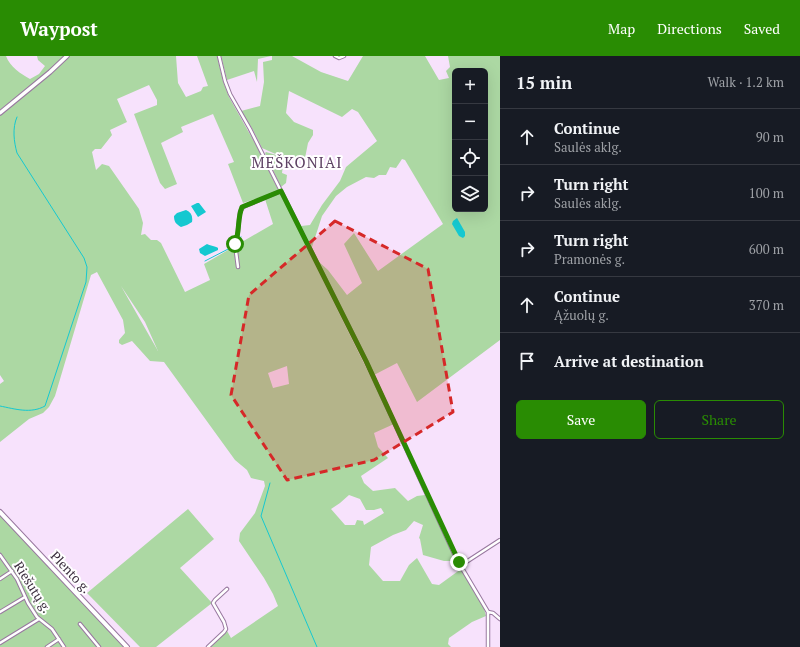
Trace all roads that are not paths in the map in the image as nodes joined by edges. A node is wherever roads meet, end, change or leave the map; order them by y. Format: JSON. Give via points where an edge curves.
{"nodes":[{"id":1,"x":67,"y":56,"type":"edge"},
{"id":2,"x":219,"y":56,"type":"edge"},
{"id":3,"x":335,"y":56,"type":"edge"},
{"id":4,"x":344,"y":56,"type":"edge"},
{"id":5,"x":0,"y":113,"type":"edge"},
{"id":6,"x":281,"y":191,"type":"junction"},
{"id":7,"x":238,"y":267,"type":"dead end"},
{"id":8,"x":0,"y":512,"type":"edge"},
{"id":9,"x":500,"y":540,"type":"edge"},
{"id":10,"x":0,"y":555,"type":"edge"},
{"id":11,"x":460,"y":566,"type":"junction"},
{"id":12,"x":12,"y":572,"type":"junction"},
{"id":13,"x":0,"y":579,"type":"edge"},
{"id":14,"x":227,"y":589,"type":"dead end"},
{"id":15,"x":25,"y":597,"type":"junction"},
{"id":16,"x":0,"y":612,"type":"edge"},
{"id":17,"x":488,"y":612,"type":"junction"},
{"id":18,"x":39,"y":619,"type":"junction"},
{"id":19,"x":500,"y":619,"type":"edge"},
{"id":20,"x":80,"y":624,"type":"dead end"},
{"id":21,"x":59,"y":640,"type":"junction"},
{"id":22,"x":0,"y":643,"type":"edge"},
{"id":23,"x":47,"y":647,"type":"edge"},
{"id":24,"x":64,"y":647,"type":"edge"},
{"id":25,"x":99,"y":647,"type":"edge"},
{"id":26,"x":127,"y":647,"type":"edge"},
{"id":27,"x":208,"y":647,"type":"edge"},
{"id":28,"x":488,"y":647,"type":"edge"}],
"edges":[{"from":1,"to":5,"type":"main road"},
{"from":2,"to":6,"type":"street","via":[[230,94]]},
{"from":3,"to":4,"type":"street"},
{"from":6,"to":7,"type":"street","via":[[242,207],[235,244]]},
{"from":6,"to":11,"type":"street","via":[[394,420]]},
{"from":8,"to":26,"type":"highway","name":"Plento g."},
{"from":9,"to":11,"type":"street"},
{"from":10,"to":12,"type":"street","name":"Riešutų g."},
{"from":11,"to":17,"type":"street"},
{"from":12,"to":13,"type":"street"},
{"from":12,"to":15,"type":"street","name":"Riešutų g."},
{"from":14,"to":27,"type":"street","via":[[213,603],[226,629]]},
{"from":15,"to":16,"type":"street"},
{"from":15,"to":18,"type":"street","name":"Riešutų g."},
{"from":17,"to":19,"type":"street"},
{"from":17,"to":28,"type":"street"},
{"from":18,"to":21,"type":"street","name":"Riešutų g.","via":[[52,629]]},
{"from":18,"to":22,"type":"street"},
{"from":20,"to":25,"type":"street"},
{"from":21,"to":23,"type":"street"},
{"from":21,"to":24,"type":"street","name":"Riešutų g."}]}
